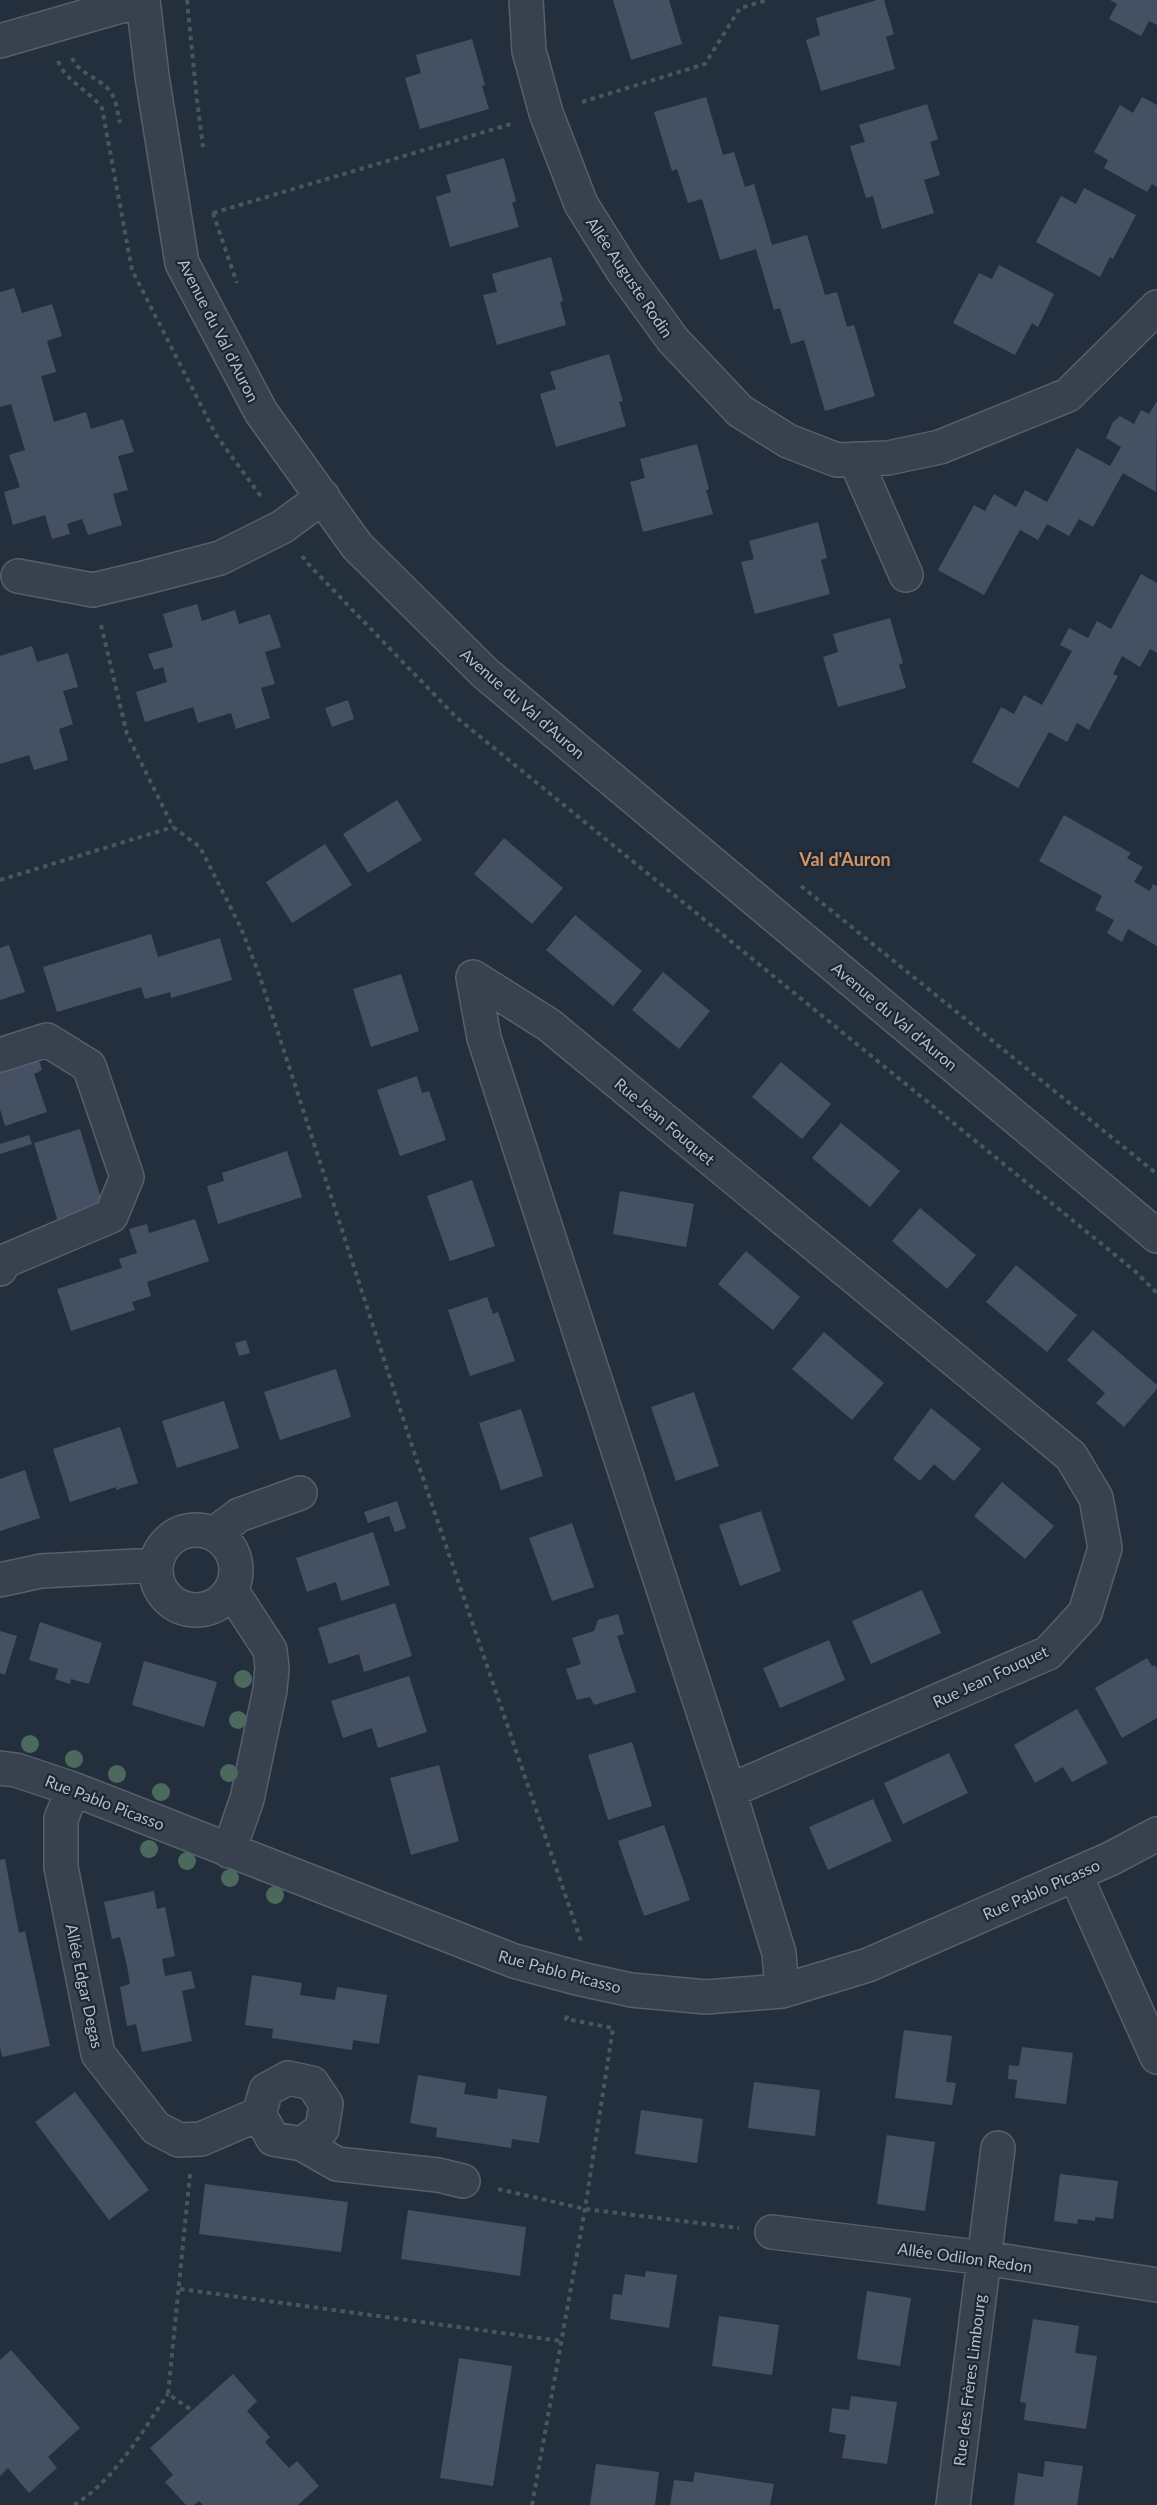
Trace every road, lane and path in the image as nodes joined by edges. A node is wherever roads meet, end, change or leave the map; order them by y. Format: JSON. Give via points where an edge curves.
{"nodes":[{"id":1,"x":187,"y":0,"type":"edge"},
{"id":2,"x":526,"y":0,"type":"edge"},
{"id":3,"x":768,"y":0,"type":"edge"},
{"id":4,"x":143,"y":2,"type":"edge"},
{"id":5,"x":0,"y":41,"type":"edge"},
{"id":6,"x":546,"y":113,"type":"junction"},
{"id":7,"x":205,"y":157,"type":"dead end"},
{"id":8,"x":212,"y":202,"type":"dead end"},
{"id":9,"x":213,"y":213,"type":"junction"},
{"id":10,"x":241,"y":291,"type":"dead end"},
{"id":11,"x":1157,"y":307,"type":"edge"},
{"id":12,"x":855,"y":459,"type":"junction"},
{"id":13,"x":323,"y":497,"type":"junction"},
{"id":14,"x":906,"y":575,"type":"dead end"},
{"id":15,"x":18,"y":576,"type":"dead end"},
{"id":16,"x":93,"y":590,"type":"junction"},
{"id":17,"x":173,"y":827,"type":"junction"},
{"id":18,"x":0,"y":880,"type":"edge"},
{"id":19,"x":795,"y":882,"type":"dead end"},
{"id":20,"x":0,"y":1055,"type":"edge"},
{"id":21,"x":1157,"y":1174,"type":"edge"},
{"id":22,"x":1157,"y":1236,"type":"edge"},
{"id":23,"x":0,"y":1269,"type":"edge"},
{"id":24,"x":300,"y":1493,"type":"dead end"},
{"id":25,"x":214,"y":1534,"type":"junction"},
{"id":26,"x":156,"y":1566,"type":"junction"},
{"id":27,"x":0,"y":1580,"type":"edge"},
{"id":28,"x":231,"y":1590,"type":"junction"},
{"id":29,"x":0,"y":1768,"type":"edge"},
{"id":30,"x":74,"y":1789,"type":"junction"},
{"id":31,"x":729,"y":1791,"type":"junction"},
{"id":32,"x":1157,"y":1834,"type":"edge"},
{"id":33,"x":229,"y":1851,"type":"junction"},
{"id":34,"x":1075,"y":1874,"type":"junction"},
{"id":35,"x":580,"y":1980,"type":"junction"},
{"id":36,"x":783,"y":1991,"type":"junction"},
{"id":37,"x":1157,"y":2057,"type":"edge"},
{"id":38,"x":259,"y":2114,"type":"junction"},
{"id":39,"x":193,"y":2139,"type":"junction"},
{"id":40,"x":302,"y":2144,"type":"junction"},
{"id":41,"x":998,"y":2148,"type":"dead end"},
{"id":42,"x":463,"y":2181,"type":"joint"},
{"id":43,"x":585,"y":2210,"type":"junction"},
{"id":44,"x":772,"y":2232,"type":"joint"},
{"id":45,"x":985,"y":2258,"type":"junction"},
{"id":46,"x":1157,"y":2285,"type":"edge"},
{"id":47,"x":180,"y":2289,"type":"junction"},
{"id":48,"x":561,"y":2341,"type":"junction"},
{"id":49,"x":168,"y":2394,"type":"junction"},
{"id":50,"x":193,"y":2411,"type":"dead end"},
{"id":51,"x":74,"y":2505,"type":"edge"},
{"id":52,"x":532,"y":2505,"type":"edge"},
{"id":53,"x":953,"y":2505,"type":"edge"}],
"edges":[{"from":1,"to":7,"type":"path"},
{"from":2,"to":6,"type":"street","name":"Allée Auguste Rodin","via":[[529,51]]},
{"from":3,"to":6,"type":"path","via":[[740,8],[705,64]]},
{"from":4,"to":5,"type":"street"},
{"from":4,"to":13,"type":"street","name":"Avenue du Val d'Auron","via":[[182,263],[261,412]]},
{"from":6,"to":9,"type":"path"},
{"from":6,"to":12,"type":"street","name":"Allée Auguste Rodin","via":[[581,204],[673,340],[740,411],[788,441],[837,460]]},
{"from":8,"to":9,"type":"path"},
{"from":9,"to":10,"type":"path"},
{"from":11,"to":12,"type":"street","name":"Allée Auguste Rodin","via":[[1068,395],[940,447],[888,458]]},
{"from":12,"to":14,"type":"street"},
{"from":13,"to":16,"type":"street","via":[[282,527],[220,558]]},
{"from":13,"to":22,"type":"street","name":"Avenue du Val d'Auron","via":[[357,546],[485,673]]},
{"from":15,"to":16,"type":"street"},
{"from":16,"to":17,"type":"path","via":[[127,734]]},
{"from":17,"to":18,"type":"path"},
{"from":17,"to":35,"type":"path","via":[[200,848],[241,928],[259,975],[413,1449],[584,1951]]},
{"from":19,"to":21,"type":"path"},
{"from":20,"to":23,"type":"street","via":[[47,1040],[89,1066],[127,1177],[111,1216],[5,1262]]},
{"from":24,"to":25,"type":"street","via":[[239,1515]]},
{"from":25,"to":26,"type":"street","via":[[202,1530],[177,1534],[166,1542]]},
{"from":25,"to":28,"type":"street","via":[[232,1552],[236,1578]]},
{"from":26,"to":27,"type":"street","via":[[41,1571]]},
{"from":26,"to":28,"type":"street","via":[[162,1592],[184,1608],[211,1608]]},
{"from":28,"to":33,"type":"street","via":[[270,1650],[272,1668],[247,1799]]},
{"from":29,"to":30,"type":"street","name":"Rue Pablo Picasso"},
{"from":30,"to":33,"type":"street","name":"Rue Pablo Picasso"},
{"from":30,"to":39,"type":"street","name":"Allée Edgar Degas","via":[[61,1819],[61,1867],[98,2054],[156,2128],[178,2140]]},
{"from":31,"to":31,"type":"street","name":"Rue Jean Fouquet","via":[[484,1038],[473,977],[549,1025],[1071,1456],[1096,1498],[1105,1548],[1085,1613],[1048,1653]]},
{"from":31,"to":36,"type":"street","name":"Rue Jean Fouquet","via":[[779,1953]]},
{"from":32,"to":34,"type":"street","name":"Rue Pablo Picasso"},
{"from":33,"to":35,"type":"street","name":"Rue Pablo Picasso","via":[[514,1961]]},
{"from":34,"to":36,"type":"street","name":"Rue Pablo Picasso","via":[[868,1965]]},
{"from":34,"to":37,"type":"street"},
{"from":35,"to":36,"type":"street","name":"Rue Pablo Picasso","via":[[631,1990],[706,1997]]},
{"from":35,"to":43,"type":"path","via":[[566,2019],[613,2028]]},
{"from":38,"to":39,"type":"street","name":"Allée Edgar Degas"},
{"from":38,"to":40,"type":"street","via":[[273,2139]]},
{"from":38,"to":40,"type":"street","via":[[266,2090],[288,2078],[312,2083],[326,2104],[322,2129]]},
{"from":39,"to":47,"type":"path"},
{"from":40,"to":42,"type":"street","via":[[337,2164]]},
{"from":41,"to":45,"type":"street","name":"Rue des Frères Limbourg"},
{"from":42,"to":43,"type":"path"},
{"from":43,"to":44,"type":"path"},
{"from":43,"to":48,"type":"path"},
{"from":44,"to":45,"type":"street","name":"Allée Odilon Redon"},
{"from":45,"to":46,"type":"street","name":"Allée Odilon Redon"},
{"from":45,"to":53,"type":"street","name":"Rue des Frères Limbourg"},
{"from":47,"to":48,"type":"path"},
{"from":47,"to":49,"type":"path"},
{"from":48,"to":52,"type":"path"},
{"from":49,"to":50,"type":"path"},
{"from":49,"to":51,"type":"path","via":[[123,2458],[91,2494]]}]}
